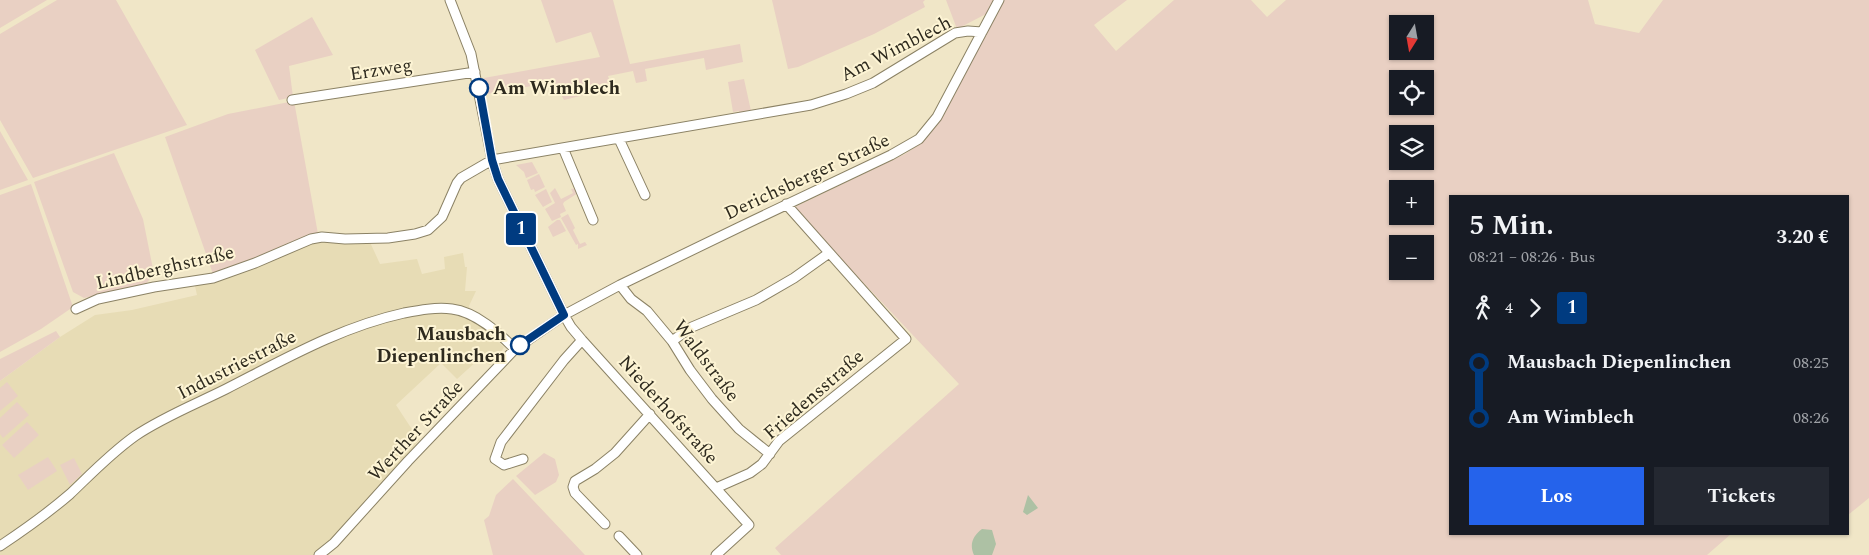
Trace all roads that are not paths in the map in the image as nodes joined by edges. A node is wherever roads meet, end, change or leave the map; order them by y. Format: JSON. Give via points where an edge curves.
{"nodes":[{"id":1,"x":450,"y":0,"type":"edge"},
{"id":2,"x":999,"y":0,"type":"edge"},
{"id":3,"x":982,"y":32,"type":"junction"},
{"id":4,"x":475,"y":72,"type":"junction"},
{"id":5,"x":292,"y":100,"type":"dead end"},
{"id":6,"x":618,"y":139,"type":"junction"},
{"id":7,"x":563,"y":148,"type":"junction"},
{"id":8,"x":492,"y":160,"type":"junction"},
{"id":9,"x":645,"y":194,"type":"dead end"},
{"id":10,"x":786,"y":204,"type":"junction"},
{"id":11,"x":593,"y":220,"type":"dead end"},
{"id":12,"x":829,"y":253,"type":"junction"},
{"id":13,"x":620,"y":286,"type":"junction"},
{"id":14,"x":76,"y":309,"type":"dead end"},
{"id":15,"x":564,"y":315,"type":"junction"},
{"id":16,"x":582,"y":340,"type":"junction"},
{"id":17,"x":672,"y":341,"type":"junction"},
{"id":18,"x":515,"y":349,"type":"junction"},
{"id":19,"x":650,"y":414,"type":"junction"},
{"id":20,"x":770,"y":454,"type":"junction"},
{"id":21,"x":522,"y":459,"type":"dead end"},
{"id":22,"x":716,"y":488,"type":"junction"},
{"id":23,"x":605,"y":524,"type":"dead end"},
{"id":24,"x":618,"y":536,"type":"dead end"},
{"id":25,"x":0,"y":546,"type":"edge"},
{"id":26,"x":319,"y":555,"type":"edge"},
{"id":27,"x":638,"y":555,"type":"edge"},
{"id":28,"x":716,"y":555,"type":"edge"}],
"edges":[{"from":1,"to":4,"type":"street","name":"Niederhofstraße"},
{"from":2,"to":3,"type":"street","name":"Derichsberger Straße"},
{"from":3,"to":6,"type":"street","name":"Am Wimblech","via":[[955,33],[873,83],[824,102]]},
{"from":3,"to":10,"type":"street","name":"Derichsberger Straße","via":[[937,116],[919,139]]},
{"from":4,"to":5,"type":"street","name":"Erzweg"},
{"from":4,"to":8,"type":"street","name":"Niederhofstraße"},
{"from":6,"to":7,"type":"street","name":"Am Wimblech"},
{"from":6,"to":9,"type":"street"},
{"from":7,"to":8,"type":"street","name":"Am Wimblech"},
{"from":7,"to":11,"type":"street"},
{"from":8,"to":14,"type":"street","name":"Lindberghstraße","via":[[461,178],[442,217],[428,230],[388,238],[311,239],[213,278],[154,286]]},
{"from":8,"to":15,"type":"street","name":"Niederhofstraße","via":[[504,194]]},
{"from":10,"to":12,"type":"street"},
{"from":10,"to":13,"type":"street","name":"Derichsberger Straße"},
{"from":12,"to":17,"type":"street","via":[[787,283],[692,327]]},
{"from":12,"to":20,"type":"street","name":"Friedensstraße","via":[[906,339],[779,441]]},
{"from":13,"to":15,"type":"street","name":"Derichsberger Straße"},
{"from":13,"to":17,"type":"street","name":"Waldstraße"},
{"from":15,"to":16,"type":"street","name":"Niederhofstraße"},
{"from":15,"to":18,"type":"street","name":"Werther Straße"},
{"from":16,"to":19,"type":"street","name":"Niederhofstraße"},
{"from":16,"to":21,"type":"street","via":[[501,442],[494,458],[504,465]]},
{"from":17,"to":20,"type":"street","name":"Waldstraße","via":[[712,399],[739,429]]},
{"from":18,"to":25,"type":"street","name":"Industriestraße","via":[[478,319],[454,309],[436,308],[384,318],[335,335],[136,436],[49,511]]},
{"from":18,"to":26,"type":"street","name":"Werther Straße","via":[[334,543]]},
{"from":19,"to":22,"type":"street","name":"Niederhofstraße"},
{"from":19,"to":23,"type":"street","via":[[615,453],[575,481],[575,493]]},
{"from":20,"to":22,"type":"street","name":"Friedensstraße","via":[[750,473]]},
{"from":22,"to":28,"type":"street","name":"Niederhofstraße","via":[[749,525]]},
{"from":24,"to":27,"type":"street"}]}
